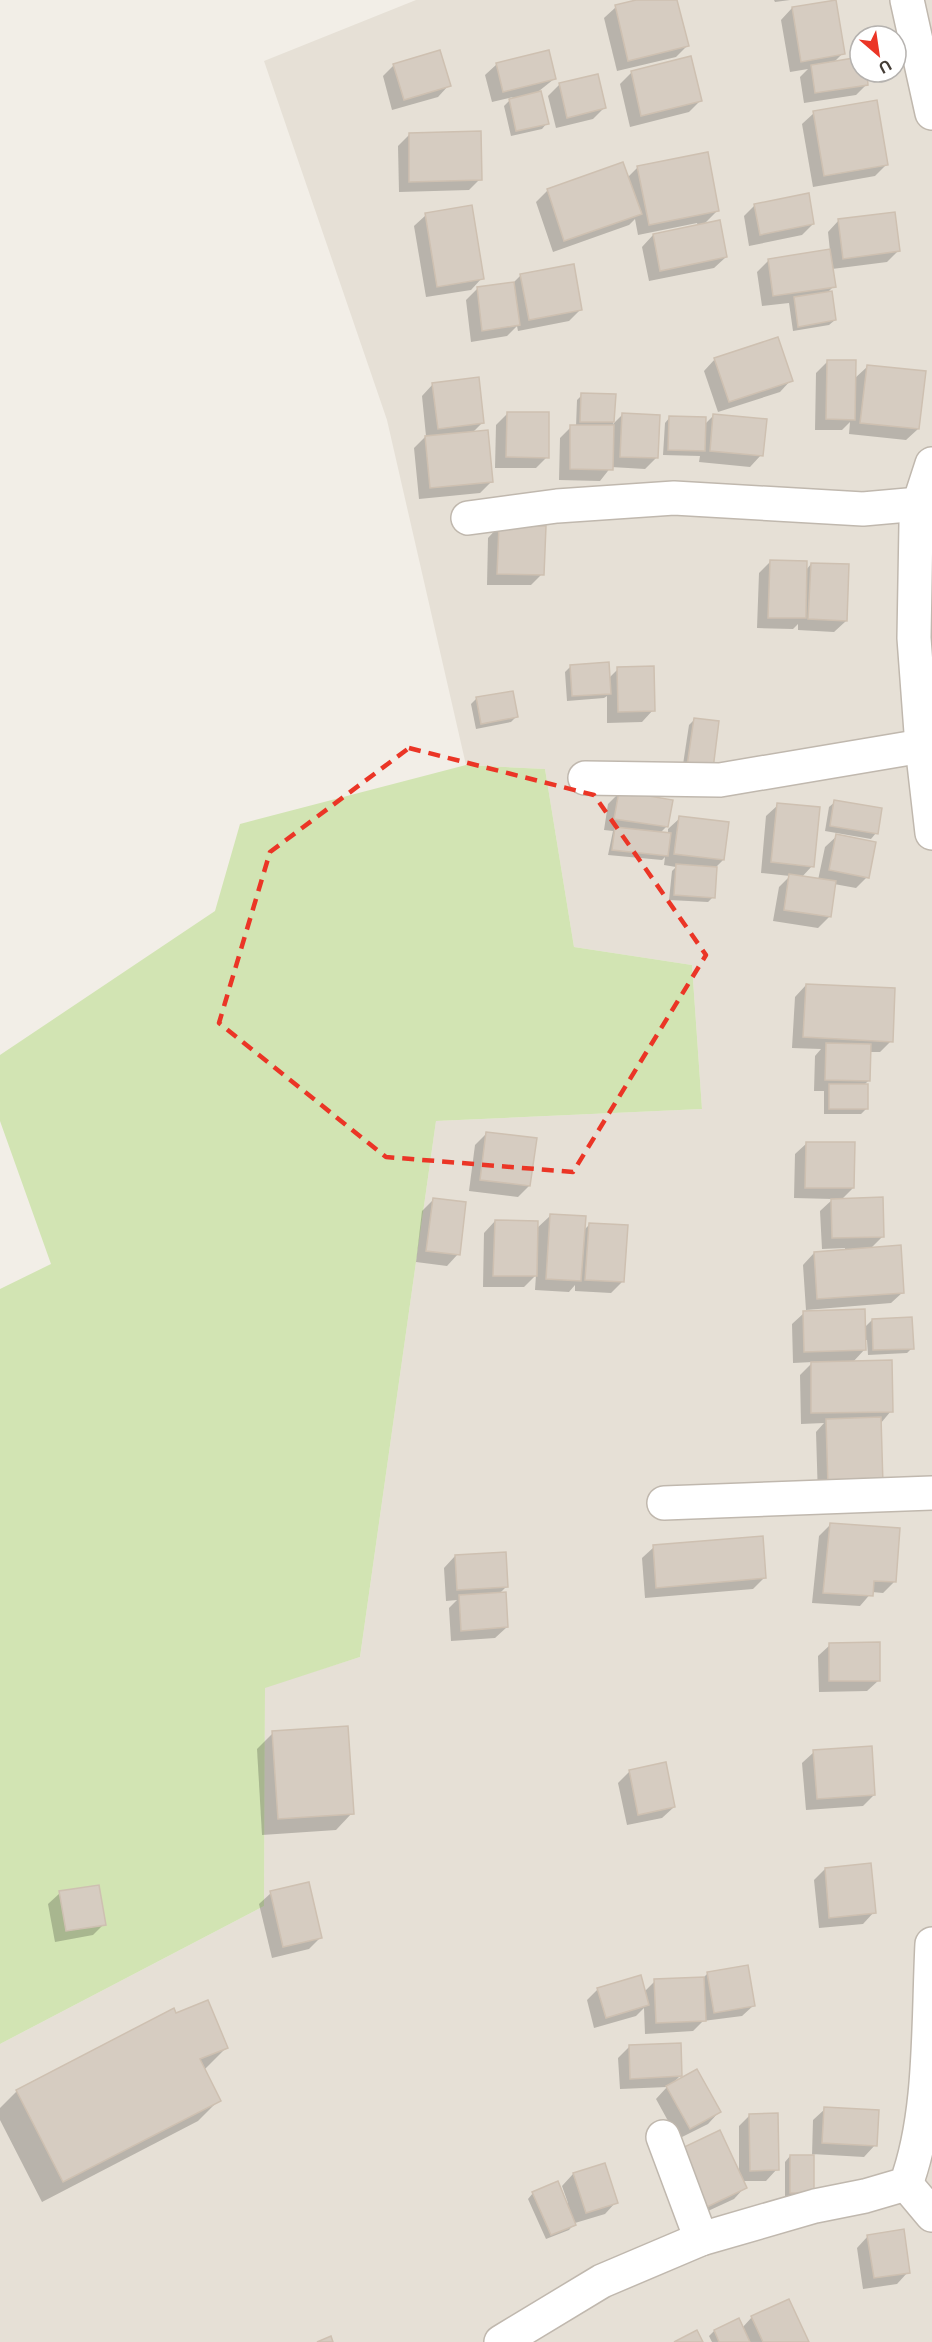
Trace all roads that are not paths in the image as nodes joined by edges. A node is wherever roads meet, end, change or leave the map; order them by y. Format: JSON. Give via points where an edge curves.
{"nodes":[{"id":1,"x":907,"y":0,"type":"edge"},
{"id":2,"x":932,"y":113,"type":"edge"},
{"id":3,"x":932,"y":465,"type":"edge"},
{"id":4,"x":919,"y":504,"type":"junction"},
{"id":5,"x":468,"y":518,"type":"dead end"},
{"id":6,"x":922,"y":746,"type":"junction"},
{"id":7,"x":585,"y":778,"type":"dead end"},
{"id":8,"x":932,"y":833,"type":"edge"},
{"id":9,"x":932,"y":1493,"type":"edge"},
{"id":10,"x":664,"y":1503,"type":"dead end"},
{"id":11,"x":932,"y":1944,"type":"edge"},
{"id":12,"x":663,"y":2137,"type":"dead end"},
{"id":13,"x":906,"y":2184,"type":"junction"},
{"id":14,"x":932,"y":2215,"type":"edge"},
{"id":15,"x":701,"y":2239,"type":"junction"},
{"id":16,"x":501,"y":2342,"type":"edge"}],
"edges":[{"from":1,"to":2,"type":"street"},
{"from":3,"to":4,"type":"street"},
{"from":4,"to":5,"type":"street","via":[[863,508],[674,498],[557,506]]},
{"from":4,"to":6,"type":"street","via":[[914,638]]},
{"from":6,"to":7,"type":"street","via":[[720,780]]},
{"from":6,"to":8,"type":"street"},
{"from":9,"to":10,"type":"street"},
{"from":11,"to":13,"type":"street","via":[[930,2113],[917,2166]]},
{"from":12,"to":15,"type":"street"},
{"from":13,"to":14,"type":"street"},
{"from":13,"to":15,"type":"street"},
{"from":15,"to":16,"type":"street","via":[[602,2281]]}]}
